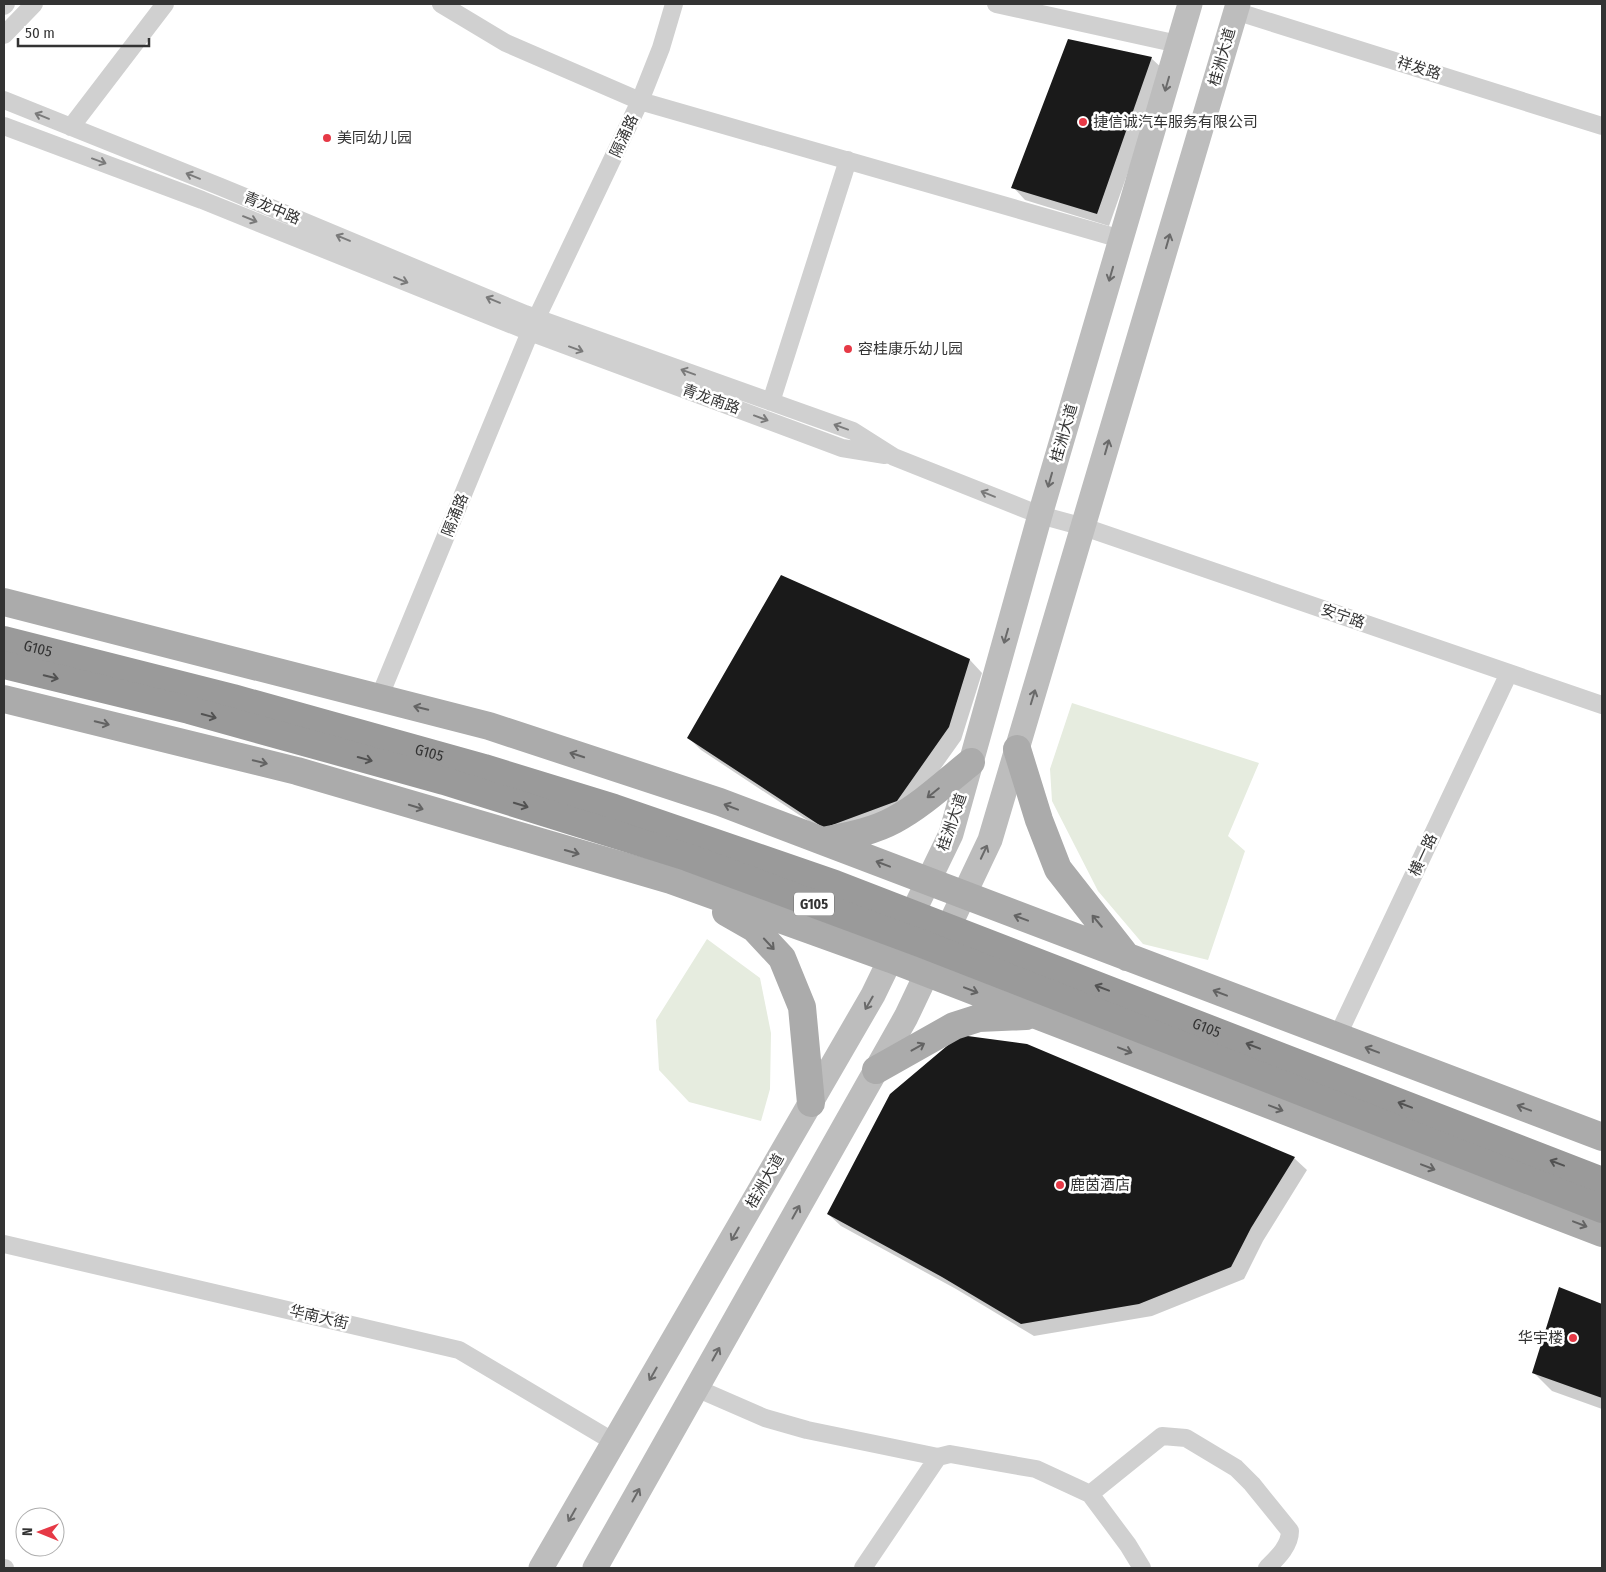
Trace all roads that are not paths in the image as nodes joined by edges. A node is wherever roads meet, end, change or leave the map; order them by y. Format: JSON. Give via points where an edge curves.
{"nodes":[{"id":1,"x":34,"y":4,"type":"edge"},
{"id":2,"x":165,"y":4,"type":"edge"},
{"id":3,"x":441,"y":4,"type":"edge"},
{"id":4,"x":674,"y":4,"type":"edge"},
{"id":5,"x":996,"y":4,"type":"edge"},
{"id":6,"x":1190,"y":4,"type":"edge"},
{"id":7,"x":1236,"y":8,"type":"edge"},
{"id":8,"x":4,"y":35,"type":"edge"},
{"id":9,"x":1178,"y":44,"type":"junction"},
{"id":10,"x":4,"y":100,"type":"edge"},
{"id":11,"x":640,"y":101,"type":"junction"},
{"id":12,"x":4,"y":126,"type":"edge"},
{"id":13,"x":1602,"y":126,"type":"edge"},
{"id":14,"x":71,"y":127,"type":"junction"},
{"id":15,"x":848,"y":160,"type":"junction"},
{"id":16,"x":1121,"y":238,"type":"junction"},
{"id":17,"x":534,"y":325,"type":"junction"},
{"id":18,"x":771,"y":402,"type":"junction"},
{"id":19,"x":894,"y":456,"type":"junction"},
{"id":20,"x":1040,"y":515,"type":"junction"},
{"id":21,"x":1084,"y":527,"type":"junction"},
{"id":22,"x":4,"y":602,"type":"edge"},
{"id":23,"x":4,"y":640,"type":"edge"},
{"id":24,"x":4,"y":665,"type":"edge"},
{"id":25,"x":1509,"y":673,"type":"junction"},
{"id":26,"x":379,"y":698,"type":"junction"},
{"id":27,"x":4,"y":699,"type":"edge"},
{"id":28,"x":1602,"y":705,"type":"edge"},
{"id":29,"x":1017,"y":749,"type":"junction"},
{"id":30,"x":971,"y":762,"type":"junction"},
{"id":31,"x":762,"y":818,"type":"junction"},
{"id":32,"x":823,"y":841,"type":"junction"},
{"id":33,"x":671,"y":880,"type":"junction"},
{"id":34,"x":929,"y":882,"type":"junction"},
{"id":35,"x":963,"y":896,"type":"junction"},
{"id":36,"x":740,"y":905,"type":"junction"},
{"id":37,"x":1066,"y":935,"type":"junction"},
{"id":38,"x":1128,"y":958,"type":"junction"},
{"id":39,"x":891,"y":959,"type":"junction"},
{"id":40,"x":925,"y":972,"type":"junction"},
{"id":41,"x":1042,"y":1017,"type":"junction"},
{"id":42,"x":1337,"y":1037,"type":"junction"},
{"id":43,"x":876,"y":1070,"type":"junction"},
{"id":44,"x":811,"y":1103,"type":"junction"},
{"id":45,"x":1602,"y":1138,"type":"edge"},
{"id":46,"x":1602,"y":1181,"type":"edge"},
{"id":47,"x":1602,"y":1208,"type":"edge"},
{"id":48,"x":1602,"y":1233,"type":"edge"},
{"id":49,"x":4,"y":1244,"type":"edge"},
{"id":50,"x":696,"y":1388,"type":"junction"},
{"id":51,"x":614,"y":1442,"type":"junction"},
{"id":52,"x":938,"y":1457,"type":"junction"},
{"id":53,"x":1090,"y":1494,"type":"junction"},
{"id":54,"x":541,"y":1568,"type":"edge"},
{"id":55,"x":594,"y":1568,"type":"edge"},
{"id":56,"x":863,"y":1568,"type":"edge"},
{"id":57,"x":1142,"y":1568,"type":"edge"},
{"id":58,"x":1267,"y":1568,"type":"edge"}],
"edges":[{"from":1,"to":8,"type":"street"},
{"from":2,"to":14,"type":"street"},
{"from":3,"to":11,"type":"street","via":[[506,43]]},
{"from":4,"to":11,"type":"street","name":"隔涌路"},
{"from":5,"to":9,"type":"street"},
{"from":6,"to":9,"type":"main road","name":"桂洲大道"},
{"from":7,"to":13,"type":"street","name":"祥发路"},
{"from":21,"to":7,"type":"main road","name":"桂洲大道","one_way":true},
{"from":9,"to":16,"type":"main road","name":"桂洲大道","one_way":true},
{"from":14,"to":10,"type":"street","name":"青龙中路","one_way":true},
{"from":11,"to":15,"type":"street"},
{"from":11,"to":17,"type":"street","name":"隔涌路"},
{"from":12,"to":17,"type":"street","name":"青龙中路","one_way":true},
{"from":17,"to":14,"type":"street","name":"青龙中路","one_way":true},
{"from":15,"to":16,"type":"street"},
{"from":15,"to":18,"type":"street"},
{"from":16,"to":20,"type":"main road","name":"桂洲大道","one_way":true},
{"from":18,"to":17,"type":"street","name":"青龙南路","one_way":true},
{"from":17,"to":19,"type":"street","name":"青龙南路","one_way":true,"via":[[842,448]]},
{"from":17,"to":26,"type":"street","name":"隔涌路"},
{"from":19,"to":18,"type":"street","name":"青龙南路","one_way":true,"via":[[853,431]]},
{"from":20,"to":19,"type":"street","name":"青龙南路","one_way":true},
{"from":20,"to":21,"type":"street","name":"青龙南路"},
{"from":20,"to":30,"type":"main road","name":"桂洲大道","one_way":true},
{"from":21,"to":25,"type":"street","name":"安宁路"},
{"from":29,"to":21,"type":"main road","name":"桂洲大道","one_way":true},
{"from":22,"to":26,"type":"main road"},
{"from":46,"to":23,"type":"highway","name":"G105","number":"G105","one_way":true,"bridge":true,"via":[[844,888],[614,808],[233,698]]},
{"from":24,"to":47,"type":"highway","number":"G105","one_way":true,"bridge":true,"via":[[189,710],[444,781],[686,858],[920,943]]},
{"from":25,"to":28,"type":"street","name":"安宁路"},
{"from":25,"to":42,"type":"street","name":"横一路"},
{"from":31,"to":26,"type":"main road","one_way":true,"via":[[489,726]]},
{"from":27,"to":33,"type":"main road","one_way":true,"via":[[297,771]]},
{"from":35,"to":29,"type":"main road","name":"桂洲大道","one_way":true,"via":[[990,840]]},
{"from":38,"to":29,"type":"main road","one_way":true,"via":[[1058,869],[1038,820]]},
{"from":30,"to":32,"type":"main road","one_way":true,"via":[[894,820],[862,833]]},
{"from":30,"to":34,"type":"main road","name":"桂洲大道","via":[[951,834]]},
{"from":31,"to":32,"type":"main road"},
{"from":31,"to":36,"type":"main road","via":[[779,847],[781,864],[775,877],[760,894]]},
{"from":34,"to":32,"type":"main road","one_way":true},
{"from":33,"to":36,"type":"main road"},
{"from":33,"to":44,"type":"main road","one_way":true,"via":[[754,928],[782,958],[802,1007]]},
{"from":34,"to":35,"type":"main road"},
{"from":34,"to":39,"type":"main road","name":"桂洲大道"},
{"from":37,"to":35,"type":"main road","one_way":true},
{"from":35,"to":40,"type":"main road","name":"桂洲大道"},
{"from":36,"to":39,"type":"main road"},
{"from":37,"to":38,"type":"main road"},
{"from":37,"to":41,"type":"main road","via":[[1037,950],[1028,966],[1028,980]]},
{"from":42,"to":38,"type":"main road","one_way":true},
{"from":39,"to":40,"type":"main road"},
{"from":39,"to":44,"type":"main road","name":"桂洲大道","one_way":true},
{"from":40,"to":41,"type":"main road","one_way":true},
{"from":40,"to":43,"type":"main road","name":"桂洲大道","via":[[906,1017]]},
{"from":43,"to":41,"type":"main road","one_way":true,"via":[[954,1026],[979,1018]]},
{"from":41,"to":48,"type":"main road","one_way":true},
{"from":45,"to":42,"type":"main road","one_way":true},
{"from":50,"to":43,"type":"main road","name":"桂洲大道","one_way":true},
{"from":44,"to":51,"type":"main road","name":"桂洲大道","one_way":true},
{"from":49,"to":51,"type":"street","name":"华南大街","via":[[459,1350]]},
{"from":50,"to":52,"type":"street","via":[[765,1418],[807,1430]]},
{"from":55,"to":50,"type":"main road","name":"桂洲大道","one_way":true},
{"from":51,"to":54,"type":"main road","name":"桂洲大道","one_way":true},
{"from":52,"to":53,"type":"street","via":[[950,1454],[1036,1469]]},
{"from":52,"to":56,"type":"street"},
{"from":53,"to":57,"type":"street"},
{"from":53,"to":58,"type":"street","via":[[1162,1436],[1186,1438],[1236,1468],[1290,1531],[1283,1551]]}]}
